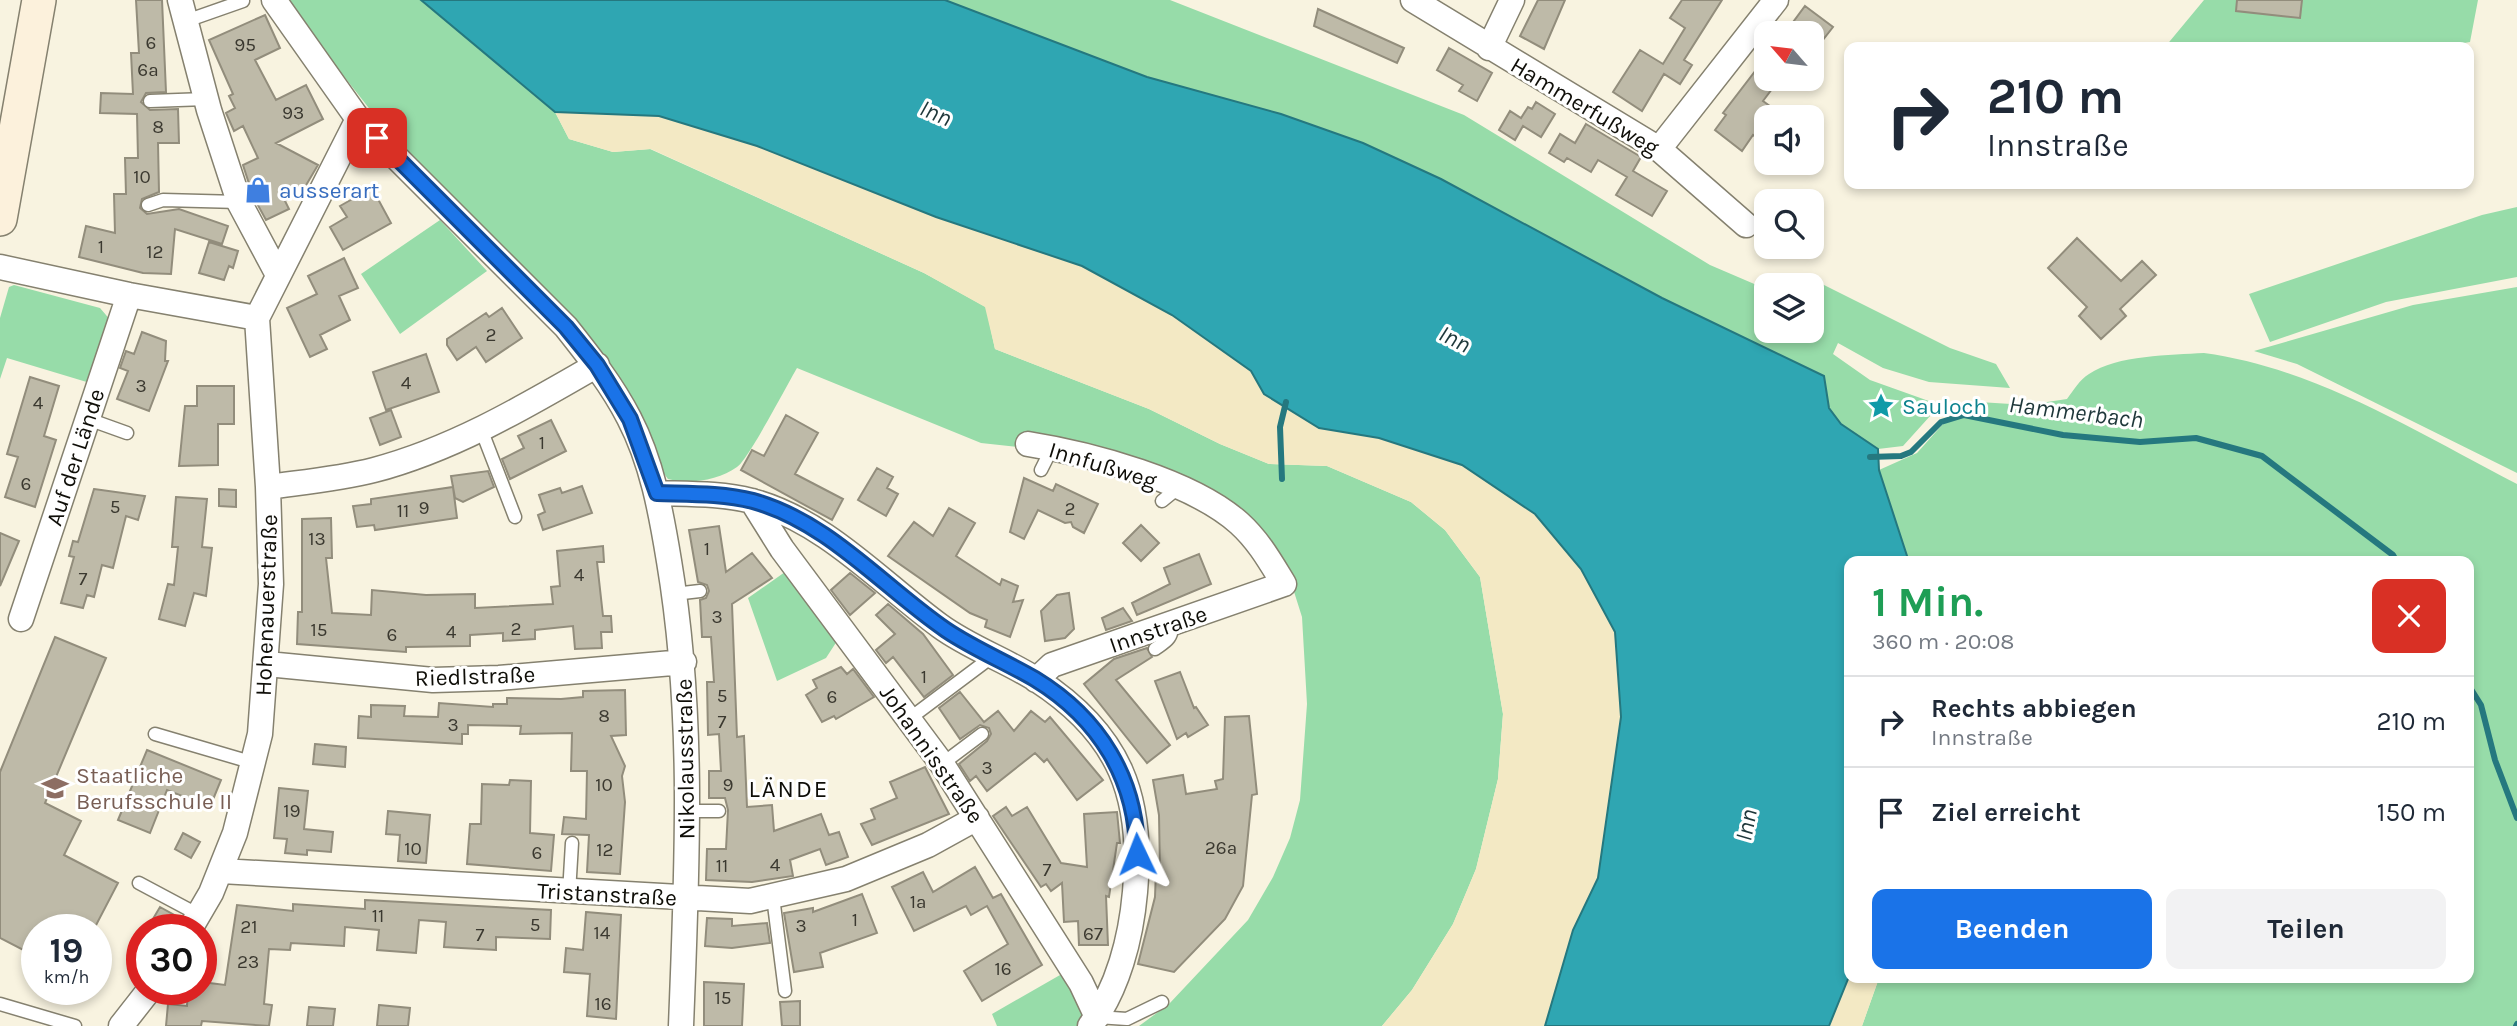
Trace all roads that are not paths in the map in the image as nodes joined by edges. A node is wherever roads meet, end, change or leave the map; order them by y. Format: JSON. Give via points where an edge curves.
{"nodes":[{"id":1,"x":39,"y":0,"type":"edge"},
{"id":2,"x":274,"y":0,"type":"edge"},
{"id":3,"x":1413,"y":0,"type":"edge"},
{"id":4,"x":1512,"y":0,"type":"edge"},
{"id":5,"x":1776,"y":0,"type":"edge"},
{"id":6,"x":243,"y":1,"type":"edge"},
{"id":7,"x":183,"y":11,"type":"edge"},
{"id":8,"x":1489,"y":48,"type":"junction"},
{"id":9,"x":206,"y":99,"type":"junction"},
{"id":10,"x":150,"y":101,"type":"dead end"},
{"id":11,"x":358,"y":119,"type":"junction"},
{"id":12,"x":1660,"y":149,"type":"junction"},
{"id":13,"x":239,"y":202,"type":"junction"},
{"id":14,"x":148,"y":205,"type":"dead end"},
{"id":15,"x":0,"y":219,"type":"edge"},
{"id":16,"x":1746,"y":225,"type":"dead end"},
{"id":17,"x":0,"y":267,"type":"edge"},
{"id":18,"x":277,"y":273,"type":"junction"},
{"id":19,"x":129,"y":295,"type":"junction"},
{"id":20,"x":257,"y":318,"type":"junction"},
{"id":21,"x":597,"y":365,"type":"junction"},
{"id":22,"x":88,"y":419,"type":"junction"},
{"id":23,"x":481,"y":429,"type":"junction"},
{"id":24,"x":127,"y":433,"type":"dead end"},
{"id":25,"x":1040,"y":454,"type":"dead end"},
{"id":26,"x":268,"y":487,"type":"junction"},
{"id":27,"x":657,"y":493,"type":"junction"},
{"id":28,"x":752,"y":501,"type":"junction"},
{"id":29,"x":515,"y":517,"type":"dead end"},
{"id":30,"x":1284,"y":584,"type":"joint"},
{"id":31,"x":700,"y":591,"type":"dead end"},
{"id":32,"x":674,"y":594,"type":"junction"},
{"id":33,"x":21,"y":619,"type":"dead end"},
{"id":34,"x":1171,"y":624,"type":"junction"},
{"id":35,"x":1155,"y":649,"type":"dead end"},
{"id":36,"x":993,"y":656,"type":"junction"},
{"id":37,"x":684,"y":662,"type":"junction"},
{"id":38,"x":267,"y":664,"type":"junction"},
{"id":39,"x":1036,"y":680,"type":"junction"},
{"id":40,"x":909,"y":719,"type":"junction"},
{"id":41,"x":155,"y":734,"type":"dead end"},
{"id":42,"x":982,"y":734,"type":"dead end"},
{"id":43,"x":254,"y":763,"type":"junction"},
{"id":44,"x":942,"y":764,"type":"junction"},
{"id":45,"x":688,"y":811,"type":"junction"},
{"id":46,"x":719,"y":811,"type":"dead end"},
{"id":47,"x":977,"y":818,"type":"junction"},
{"id":48,"x":572,"y":843,"type":"dead end"},
{"id":49,"x":221,"y":871,"type":"junction"},
{"id":50,"x":139,"y":883,"type":"dead end"},
{"id":51,"x":569,"y":893,"type":"junction"},
{"id":52,"x":773,"y":897,"type":"junction"},
{"id":53,"x":686,"y":898,"type":"junction"},
{"id":54,"x":183,"y":914,"type":"edge"},
{"id":55,"x":198,"y":914,"type":"edge"},
{"id":56,"x":785,"y":990,"type":"dead end"},
{"id":57,"x":1162,"y":1002,"type":"dead end"},
{"id":58,"x":0,"y":1004,"type":"edge"},
{"id":59,"x":137,"y":1005,"type":"edge"},
{"id":60,"x":1093,"y":1021,"type":"edge"},
{"id":61,"x":75,"y":1026,"type":"edge"},
{"id":62,"x":121,"y":1026,"type":"edge"},
{"id":63,"x":681,"y":1026,"type":"edge"}],
"edges":[{"from":1,"to":15,"type":"main road"},
{"from":2,"to":11,"type":"street"},
{"from":3,"to":8,"type":"street","name":"Hammerfußweg"},
{"from":4,"to":8,"type":"street"},
{"from":5,"to":12,"type":"street"},
{"from":6,"to":7,"type":"lane"},
{"from":7,"to":9,"type":"street"},
{"from":8,"to":12,"type":"street","name":"Hammerfußweg"},
{"from":9,"to":10,"type":"lane"},
{"from":9,"to":13,"type":"street"},
{"from":11,"to":18,"type":"street","name":"Hohenauerstraße"},
{"from":11,"to":21,"type":"street","via":[[566,327]]},
{"from":12,"to":16,"type":"street","name":"Hammerfußweg"},
{"from":13,"to":14,"type":"lane","via":[[163,200]]},
{"from":13,"to":18,"type":"street"},
{"from":17,"to":19,"type":"street"},
{"from":18,"to":20,"type":"street","name":"Hohenauerstraße"},
{"from":19,"to":20,"type":"street"},
{"from":19,"to":22,"type":"street","name":"Auf der Lände"},
{"from":20,"to":26,"type":"street","name":"Hohenauerstraße"},
{"from":21,"to":23,"type":"street"},
{"from":21,"to":27,"type":"street","via":[[630,419]]},
{"from":22,"to":24,"type":"lane"},
{"from":22,"to":33,"type":"street","name":"Auf der Lände"},
{"from":23,"to":26,"type":"street","via":[[377,469]]},
{"from":23,"to":29,"type":"lane"},
{"from":25,"to":30,"type":"street","name":"Innfußweg","via":[[1102,460],[1170,495],[1222,509],[1261,546]]},
{"from":26,"to":38,"type":"street","name":"Hohenauerstraße","via":[[271,584]]},
{"from":27,"to":28,"type":"street"},
{"from":27,"to":32,"type":"street","name":"Nikolausstraße"},
{"from":28,"to":36,"type":"street","via":[[831,540],[940,626]]},
{"from":28,"to":40,"type":"street","name":"Johannisstraße","via":[[782,549]]},
{"from":30,"to":34,"type":"street","name":"Innstraße"},
{"from":31,"to":32,"type":"lane"},
{"from":32,"to":37,"type":"street","name":"Nikolausstraße"},
{"from":34,"to":35,"type":"lane","via":[[1168,640]]},
{"from":34,"to":39,"type":"street","name":"Innstraße","via":[[1052,664]]},
{"from":36,"to":39,"type":"street"},
{"from":36,"to":40,"type":"lane"},
{"from":37,"to":38,"type":"street","name":"Riedlstraße","via":[[433,680]]},
{"from":37,"to":45,"type":"street","name":"Nikolausstraße"},
{"from":38,"to":43,"type":"street","name":"Hohenauerstraße"},
{"from":39,"to":60,"type":"street","via":[[1083,719],[1110,752],[1134,804],[1134,913],[1119,968]]},
{"from":40,"to":44,"type":"street","name":"Johannisstraße"},
{"from":41,"to":43,"type":"lane"},
{"from":42,"to":44,"type":"lane"},
{"from":43,"to":49,"type":"street","name":"Hohenauerstraße"},
{"from":44,"to":47,"type":"street","name":"Johannisstraße"},
{"from":45,"to":46,"type":"lane"},
{"from":45,"to":53,"type":"street","name":"Nikolausstraße"},
{"from":47,"to":52,"type":"street","name":"Tristanstraße","via":[[928,845],[846,879]]},
{"from":47,"to":60,"type":"street","name":"Johannisstraße","via":[[1081,983]]},
{"from":48,"to":51,"type":"lane"},
{"from":49,"to":51,"type":"street","name":"Tristanstraße"},
{"from":49,"to":55,"type":"street","name":"Hohenauerstraße"},
{"from":50,"to":54,"type":"lane"},
{"from":51,"to":53,"type":"street","name":"Tristanstraße"},
{"from":52,"to":53,"type":"street","name":"Tristanstraße","via":[[750,901]]},
{"from":52,"to":56,"type":"lane"},
{"from":53,"to":63,"type":"street","name":"Nikolausstraße"},
{"from":57,"to":60,"type":"lane","via":[[1127,1019]]},
{"from":58,"to":61,"type":"lane"},
{"from":59,"to":62,"type":"street"}]}
